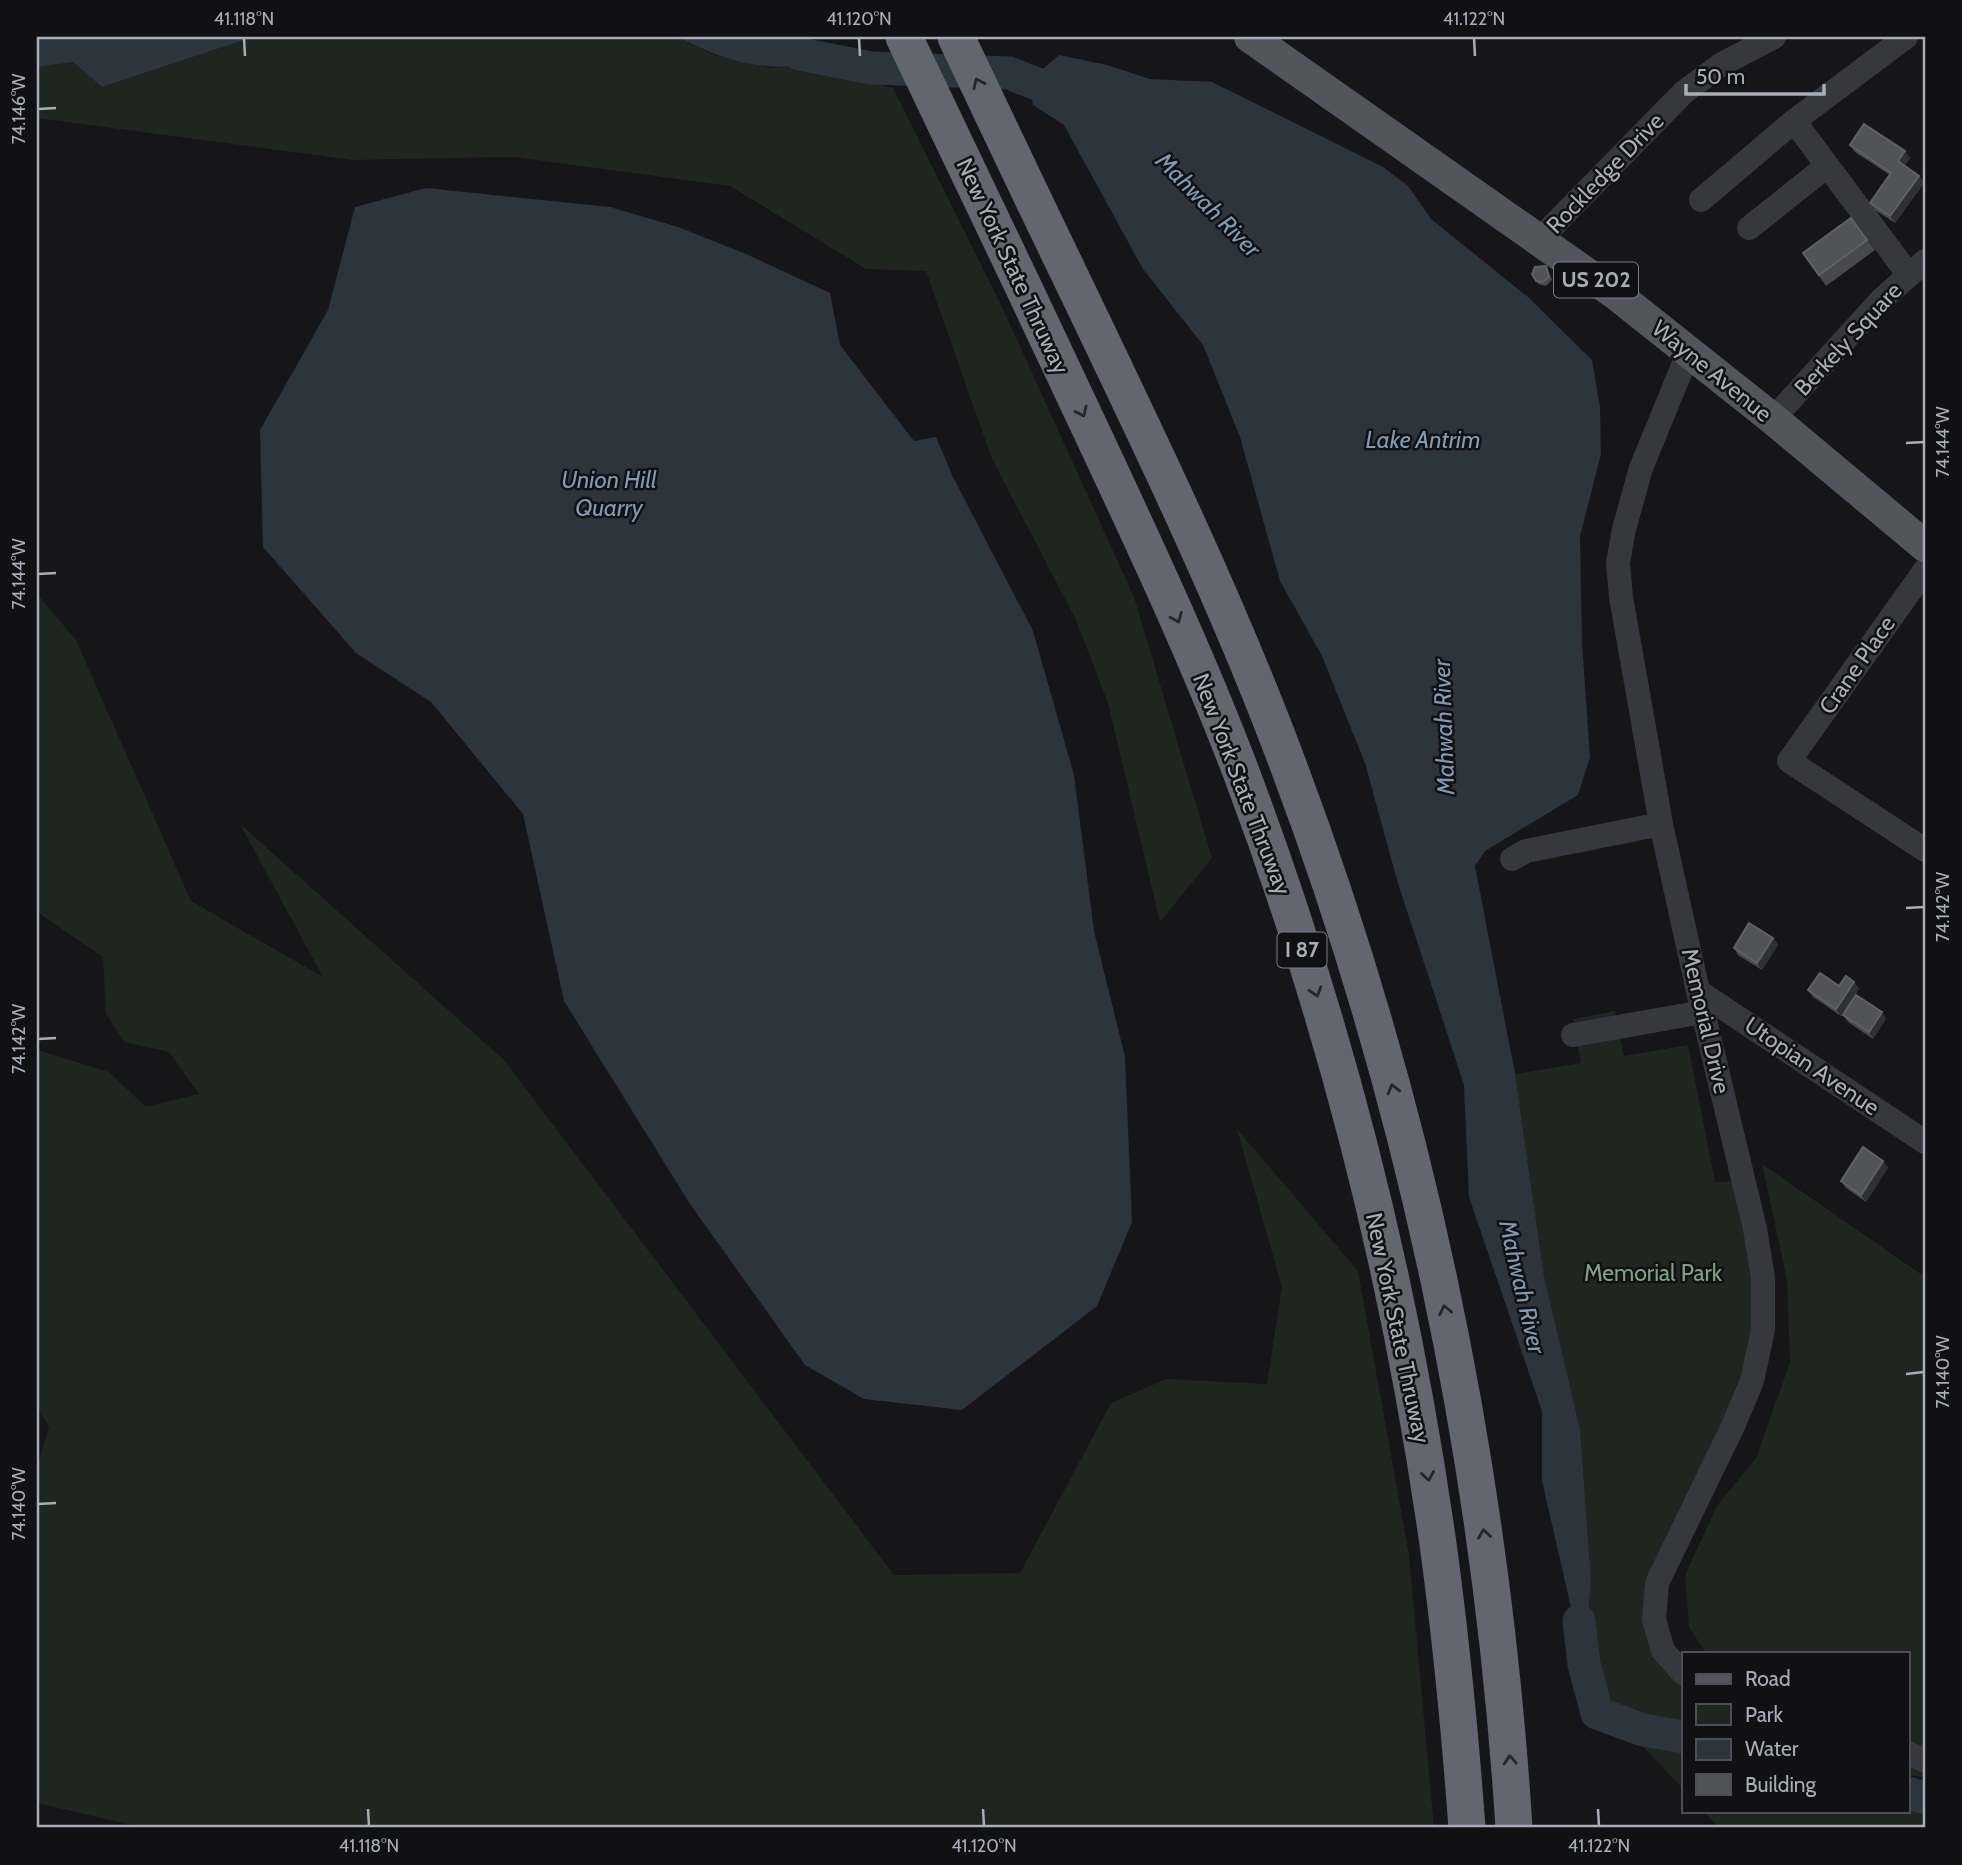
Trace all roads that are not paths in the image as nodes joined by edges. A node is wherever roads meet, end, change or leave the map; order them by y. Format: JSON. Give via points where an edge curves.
{"nodes":[{"id":1,"x":904,"y":37,"type":"edge"},
{"id":2,"x":956,"y":37,"type":"edge"},
{"id":3,"x":1250,"y":37,"type":"edge"},
{"id":4,"x":1774,"y":37,"type":"edge"},
{"id":5,"x":1906,"y":37,"type":"edge"},
{"id":6,"x":1794,"y":121,"type":"junction"},
{"id":7,"x":1828,"y":166,"type":"junction"},
{"id":8,"x":1701,"y":200,"type":"dead end"},
{"id":9,"x":1749,"y":228,"type":"dead end"},
{"id":10,"x":1540,"y":239,"type":"junction"},
{"id":11,"x":1917,"y":268,"type":"edge"},
{"id":12,"x":1689,"y":351,"type":"junction"},
{"id":13,"x":1773,"y":419,"type":"junction"},
{"id":14,"x":1925,"y":546,"type":"edge"},
{"id":15,"x":1925,"y":569,"type":"edge"},
{"id":16,"x":1661,"y":824,"type":"junction"},
{"id":17,"x":1925,"y":850,"type":"edge"},
{"id":18,"x":1513,"y":859,"type":"dead end"},
{"id":19,"x":1700,"y":1001,"type":"junction"},
{"id":20,"x":1573,"y":1035,"type":"dead end"},
{"id":21,"x":1925,"y":1142,"type":"edge"},
{"id":22,"x":1682,"y":1672,"type":"edge"},
{"id":23,"x":1467,"y":1828,"type":"edge"},
{"id":24,"x":1514,"y":1828,"type":"edge"}],
"edges":[{"from":1,"to":23,"type":"highway","name":"New York State Thruway","number":"I 87","one_way":true,"via":[[1203,677],[1274,864],[1334,1052],[1383,1247],[1423,1445],[1451,1643]]},
{"from":24,"to":2,"type":"highway","name":"New York State Thruway","number":"I 87","one_way":true,"via":[[1497,1638],[1469,1437],[1429,1237],[1379,1040],[1318,849],[1246,659],[1164,473]]},
{"from":3,"to":10,"type":"main road","name":"Wayne Avenue","number":"US 202"},
{"from":4,"to":10,"type":"street","name":"Rockledge Drive","via":[[1722,64],[1684,92]]},
{"from":5,"to":6,"type":"street"},
{"from":6,"to":7,"type":"street"},
{"from":6,"to":8,"type":"street"},
{"from":7,"to":9,"type":"street"},
{"from":7,"to":11,"type":"street"},
{"from":10,"to":12,"type":"main road","name":"Wayne Avenue","number":"US 202"},
{"from":11,"to":13,"type":"street","name":"Berkely Square","via":[[1881,300]]},
{"from":12,"to":13,"type":"main road","name":"Wayne Avenue","number":"US 202"},
{"from":12,"to":16,"type":"street","name":"Memorial Drive","via":[[1641,468],[1618,563],[1620,597]]},
{"from":13,"to":14,"type":"main road","name":"Wayne Avenue","number":"US 202"},
{"from":15,"to":17,"type":"street","name":"Crane Place","via":[[1789,761]]},
{"from":16,"to":18,"type":"street","via":[[1526,851]]},
{"from":16,"to":19,"type":"street","name":"Memorial Drive"},
{"from":19,"to":20,"type":"street"},
{"from":19,"to":21,"type":"street","name":"Utopian Avenue"},
{"from":19,"to":22,"type":"street","name":"Memorial Drive","via":[[1755,1229],[1763,1278],[1763,1330],[1752,1381],[1657,1583],[1654,1619],[1663,1651]]}]}
